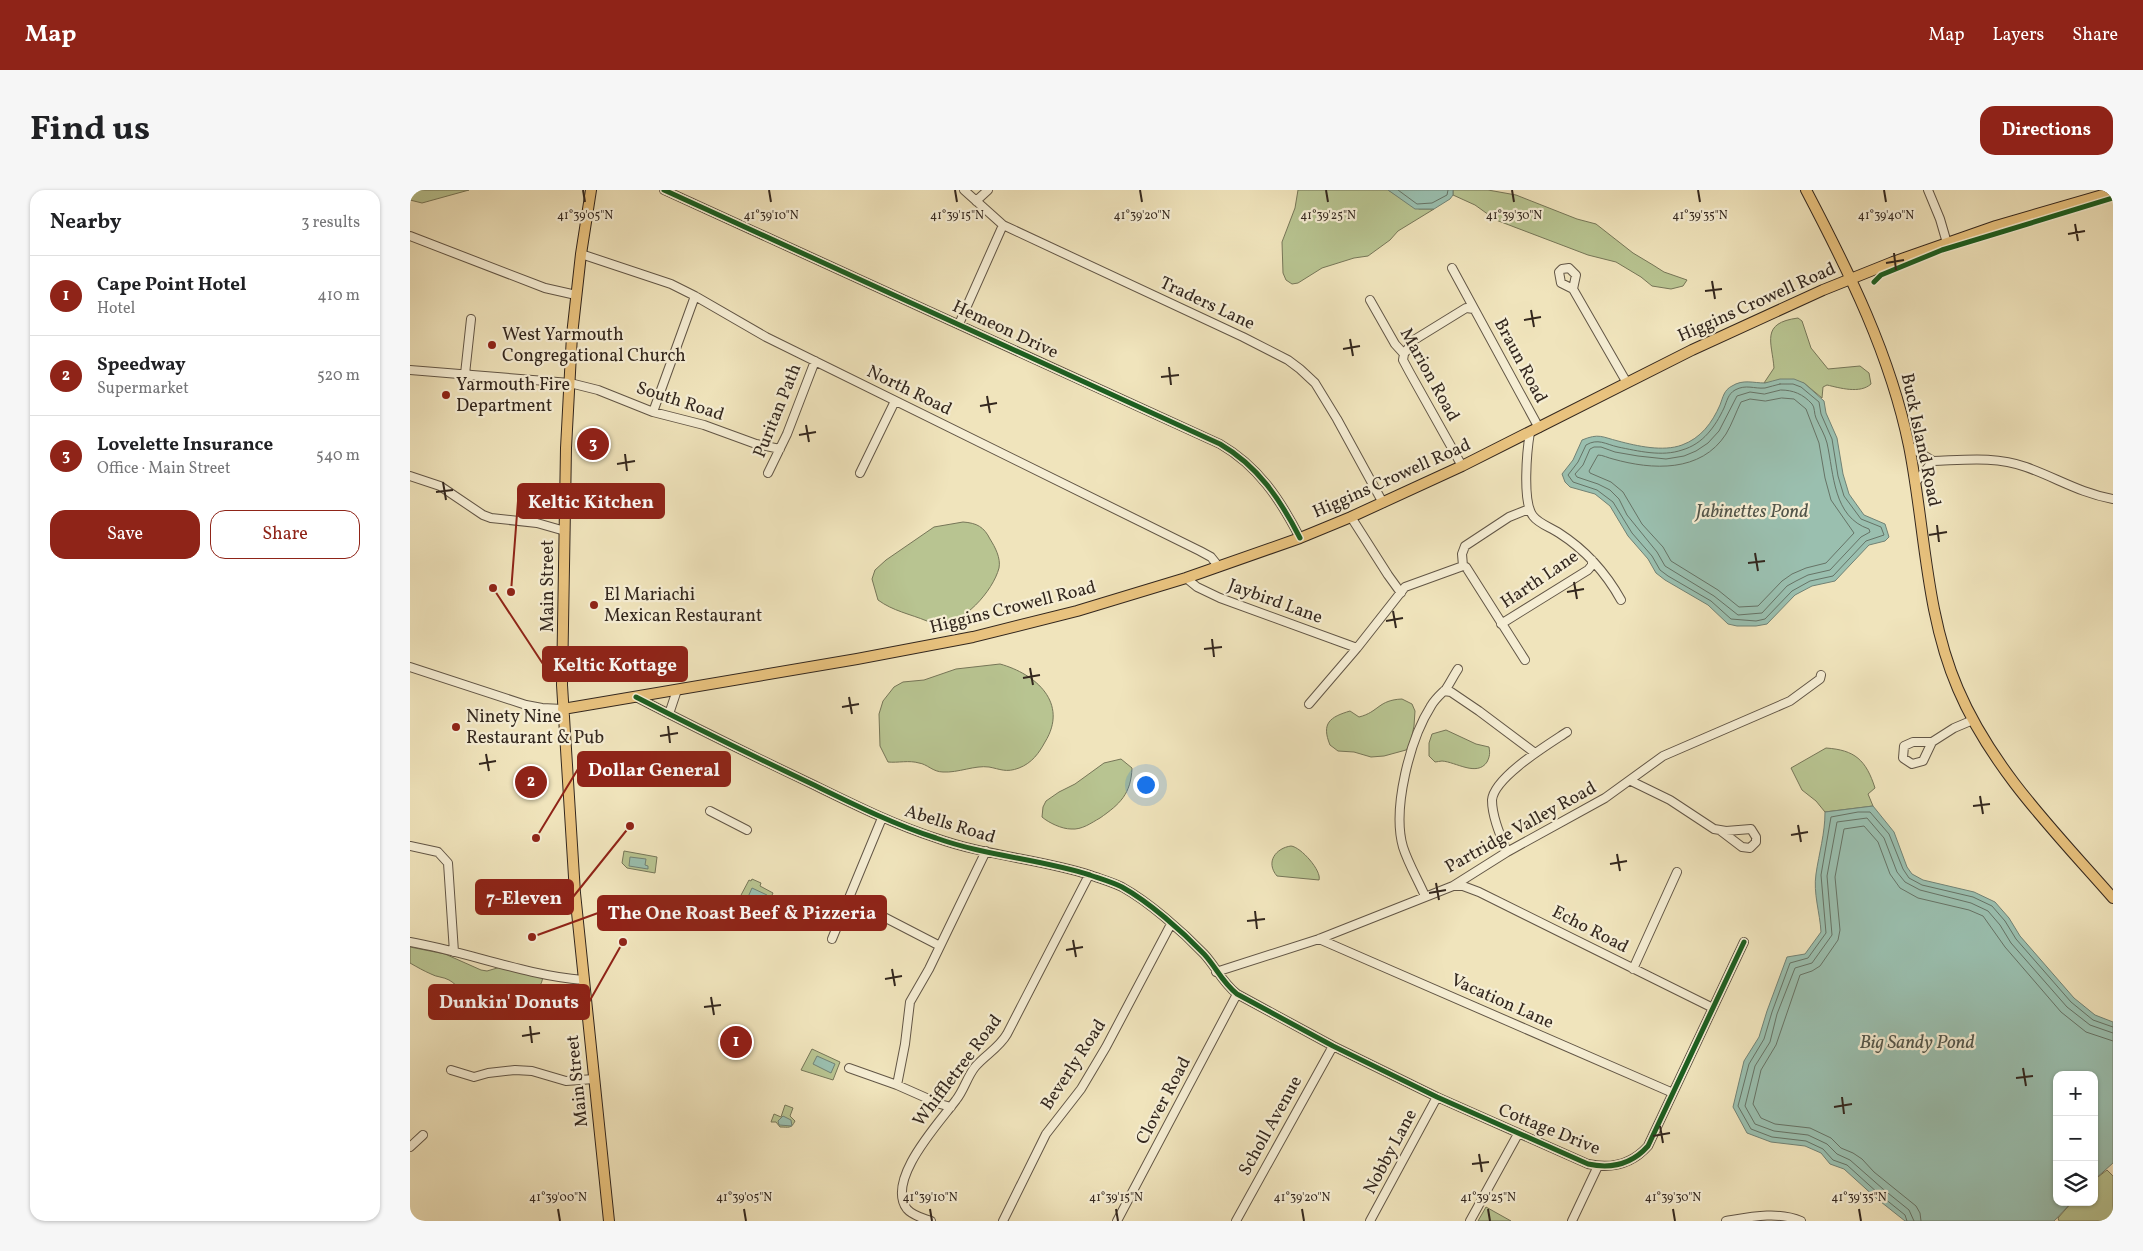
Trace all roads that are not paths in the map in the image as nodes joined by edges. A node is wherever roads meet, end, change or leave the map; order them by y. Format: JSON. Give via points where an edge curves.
{"nodes":[{"id":1,"x":591,"y":190,"type":"edge"},
{"id":2,"x":664,"y":190,"type":"edge"},
{"id":3,"x":964,"y":190,"type":"edge"},
{"id":4,"x":988,"y":190,"type":"edge"},
{"id":5,"x":1806,"y":190,"type":"edge"},
{"id":6,"x":1928,"y":190,"type":"edge"},
{"id":7,"x":2113,"y":192,"type":"edge"},
{"id":8,"x":976,"y":201,"type":"junction"},
{"id":9,"x":1003,"y":225,"type":"junction"},
{"id":10,"x":410,"y":236,"type":"edge"},
{"id":11,"x":1947,"y":243,"type":"junction"},
{"id":12,"x":581,"y":254,"type":"junction"},
{"id":13,"x":1452,"y":268,"type":"dead end"},
{"id":14,"x":1852,"y":278,"type":"junction"},
{"id":15,"x":1573,"y":289,"type":"dead end"},
{"id":16,"x":576,"y":294,"type":"junction"},
{"id":17,"x":695,"y":296,"type":"junction"},
{"id":18,"x":1370,"y":300,"type":"dead end"},
{"id":19,"x":1474,"y":308,"type":"junction"},
{"id":20,"x":471,"y":319,"type":"dead end"},
{"id":21,"x":959,"y":324,"type":"junction"},
{"id":22,"x":1404,"y":354,"type":"junction"},
{"id":23,"x":814,"y":361,"type":"junction"},
{"id":24,"x":410,"y":370,"type":"edge"},
{"id":25,"x":465,"y":374,"type":"junction"},
{"id":26,"x":570,"y":383,"type":"junction"},
{"id":27,"x":1627,"y":383,"type":"junction"},
{"id":28,"x":895,"y":402,"type":"junction"},
{"id":29,"x":654,"y":412,"type":"junction"},
{"id":30,"x":1534,"y":430,"type":"junction"},
{"id":31,"x":1909,"y":446,"type":"junction"},
{"id":32,"x":780,"y":449,"type":"junction"},
{"id":33,"x":1933,"y":461,"type":"junction"},
{"id":34,"x":1462,"y":466,"type":"junction"},
{"id":35,"x":768,"y":473,"type":"dead end"},
{"id":36,"x":860,"y":473,"type":"dead end"},
{"id":37,"x":410,"y":476,"type":"edge"},
{"id":38,"x":1915,"y":483,"type":"junction"},
{"id":39,"x":2113,"y":499,"type":"edge"},
{"id":40,"x":1383,"y":503,"type":"junction"},
{"id":41,"x":1529,"y":509,"type":"junction"},
{"id":42,"x":1351,"y":517,"type":"junction"},
{"id":43,"x":565,"y":531,"type":"junction"},
{"id":44,"x":1300,"y":538,"type":"junction"},
{"id":45,"x":1592,"y":560,"type":"junction"},
{"id":46,"x":1463,"y":566,"type":"junction"},
{"id":47,"x":1219,"y":567,"type":"junction"},
{"id":48,"x":1186,"y":578,"type":"junction"},
{"id":49,"x":1401,"y":592,"type":"junction"},
{"id":50,"x":1620,"y":600,"type":"dead end"},
{"id":51,"x":1502,"y":624,"type":"junction"},
{"id":52,"x":1357,"y":648,"type":"junction"},
{"id":53,"x":1525,"y":660,"type":"dead end"},
{"id":54,"x":410,"y":667,"type":"edge"},
{"id":55,"x":1458,"y":669,"type":"dead end"},
{"id":56,"x":1821,"y":675,"type":"dead end"},
{"id":57,"x":677,"y":690,"type":"junction"},
{"id":58,"x":1444,"y":691,"type":"junction"},
{"id":59,"x":636,"y":697,"type":"junction"},
{"id":60,"x":1309,"y":704,"type":"dead end"},
{"id":61,"x":563,"y":709,"type":"junction"},
{"id":62,"x":669,"y":714,"type":"junction"},
{"id":63,"x":1973,"y":720,"type":"junction"},
{"id":64,"x":1567,"y":732,"type":"dead end"},
{"id":65,"x":1932,"y":742,"type":"dead end"},
{"id":66,"x":1535,"y":753,"type":"junction"},
{"id":67,"x":1631,"y":780,"type":"junction"},
{"id":68,"x":710,"y":812,"type":"dead end"},
{"id":69,"x":882,"y":818,"type":"junction"},
{"id":70,"x":747,"y":830,"type":"dead end"},
{"id":71,"x":1721,"y":831,"type":"dead end"},
{"id":72,"x":410,"y":846,"type":"edge"},
{"id":73,"x":986,"y":852,"type":"junction"},
{"id":74,"x":1507,"y":852,"type":"junction"},
{"id":75,"x":1677,"y":872,"type":"dead end"},
{"id":76,"x":1089,"y":875,"type":"junction"},
{"id":77,"x":1453,"y":886,"type":"junction"},
{"id":78,"x":1425,"y":896,"type":"junction"},
{"id":79,"x":2113,"y":898,"type":"edge"},
{"id":80,"x":848,"y":899,"type":"junction"},
{"id":81,"x":1171,"y":924,"type":"junction"},
{"id":82,"x":832,"y":939,"type":"dead end"},
{"id":83,"x":1320,"y":939,"type":"junction"},
{"id":84,"x":410,"y":942,"type":"edge"},
{"id":85,"x":1744,"y":942,"type":"dead end"},
{"id":86,"x":940,"y":946,"type":"junction"},
{"id":87,"x":454,"y":952,"type":"junction"},
{"id":88,"x":1633,"y":969,"type":"junction"},
{"id":89,"x":1216,"y":972,"type":"junction"},
{"id":90,"x":583,"y":980,"type":"junction"},
{"id":91,"x":1237,"y":994,"type":"junction"},
{"id":92,"x":1713,"y":1008,"type":"junction"},
{"id":93,"x":1333,"y":1046,"type":"junction"},
{"id":94,"x":849,"y":1068,"type":"dead end"},
{"id":95,"x":451,"y":1070,"type":"dead end"},
{"id":96,"x":594,"y":1079,"type":"junction"},
{"id":97,"x":897,"y":1085,"type":"junction"},
{"id":98,"x":1673,"y":1093,"type":"junction"},
{"id":99,"x":1437,"y":1097,"type":"junction"},
{"id":100,"x":951,"y":1106,"type":"junction"},
{"id":101,"x":1518,"y":1134,"type":"junction"},
{"id":102,"x":423,"y":1135,"type":"dead end"},
{"id":103,"x":410,"y":1147,"type":"edge"},
{"id":104,"x":1598,"y":1166,"type":"junction"},
{"id":105,"x":1785,"y":1219,"type":"edge"},
{"id":106,"x":609,"y":1221,"type":"edge"},
{"id":107,"x":931,"y":1221,"type":"edge"},
{"id":108,"x":1003,"y":1221,"type":"edge"},
{"id":109,"x":1117,"y":1221,"type":"edge"},
{"id":110,"x":1236,"y":1221,"type":"edge"},
{"id":111,"x":1370,"y":1221,"type":"edge"},
{"id":112,"x":1470,"y":1221,"type":"edge"},
{"id":113,"x":1572,"y":1221,"type":"edge"},
{"id":114,"x":1726,"y":1221,"type":"edge"},
{"id":115,"x":1802,"y":1221,"type":"edge"}],
"edges":[{"from":1,"to":12,"type":"main road","name":"Main Street"},
{"from":2,"to":21,"type":"street","name":"Hemeon Drive"},
{"from":3,"to":8,"type":"street","name":"Traders Lane"},
{"from":4,"to":8,"type":"street"},
{"from":5,"to":14,"type":"main road","name":"Buck Island Road"},
{"from":6,"to":11,"type":"street"},
{"from":7,"to":11,"type":"main road","name":"Higgins Crowell Road"},
{"from":8,"to":9,"type":"street","name":"Traders Lane"},
{"from":9,"to":21,"type":"street"},
{"from":9,"to":40,"type":"street","name":"Traders Lane","via":[[1244,337],[1300,368],[1315,383],[1337,418]]},
{"from":10,"to":16,"type":"street","via":[[545,288]]},
{"from":11,"to":14,"type":"main road","name":"Higgins Crowell Road"},
{"from":12,"to":16,"type":"main road","name":"Main Street"},
{"from":12,"to":17,"type":"street","name":"North Road","via":[[670,284]]},
{"from":13,"to":19,"type":"street","name":"Braun Road"},
{"from":14,"to":27,"type":"main road","name":"Higgins Crowell Road","via":[[1766,315]]},
{"from":14,"to":31,"type":"main road","name":"Buck Island Road","via":[[1890,373]]},
{"from":15,"to":27,"type":"street"},
{"from":16,"to":26,"type":"main road","name":"Main Street"},
{"from":17,"to":23,"type":"street","name":"North Road"},
{"from":17,"to":29,"type":"street"},
{"from":18,"to":22,"type":"street","name":"Marion Road"},
{"from":19,"to":22,"type":"street","name":"Braun Road","via":[[1466,308],[1414,340]]},
{"from":19,"to":30,"type":"street","name":"Braun Road"},
{"from":20,"to":25,"type":"street"},
{"from":21,"to":44,"type":"street","name":"Hemeon Drive","via":[[1236,453],[1270,488]]},
{"from":22,"to":34,"type":"street","name":"Marion Road","via":[[1406,367]]},
{"from":23,"to":28,"type":"street","name":"North Road"},
{"from":23,"to":32,"type":"street","name":"Puritan Path"},
{"from":24,"to":25,"type":"street","name":"South Road"},
{"from":25,"to":26,"type":"street","name":"South Road"},
{"from":26,"to":29,"type":"street","name":"South Road","via":[[598,390]]},
{"from":26,"to":43,"type":"main road","name":"Main Street"},
{"from":27,"to":30,"type":"main road","name":"Higgins Crowell Road"},
{"from":28,"to":36,"type":"street"},
{"from":28,"to":47,"type":"street","name":"North Road","via":[[1200,551]]},
{"from":29,"to":32,"type":"street","name":"South Road"},
{"from":30,"to":34,"type":"main road","name":"Higgins Crowell Road"},
{"from":30,"to":41,"type":"street","via":[[1528,446],[1526,495]]},
{"from":31,"to":33,"type":"street"},
{"from":31,"to":38,"type":"main road","name":"Buck Island Road"},
{"from":32,"to":35,"type":"street","name":"Puritan Path"},
{"from":33,"to":38,"type":"street"},
{"from":33,"to":39,"type":"street","via":[[1980,458],[2017,465],[2096,497]]},
{"from":34,"to":40,"type":"main road","name":"Higgins Crowell Road"},
{"from":37,"to":43,"type":"street","via":[[440,486],[491,518],[537,523]]},
{"from":38,"to":63,"type":"main road","name":"Buck Island Road","via":[[1941,640],[1951,673]]},
{"from":40,"to":42,"type":"main road","name":"Higgins Crowell Road"},
{"from":41,"to":45,"type":"street","via":[[1538,522],[1581,548]]},
{"from":41,"to":46,"type":"street","via":[[1509,517],[1465,546]]},
{"from":42,"to":44,"type":"main road","name":"Higgins Crowell Road"},
{"from":42,"to":49,"type":"street"},
{"from":43,"to":61,"type":"main road","name":"Main Street"},
{"from":44,"to":47,"type":"main road","name":"Higgins Crowell Road"},
{"from":45,"to":50,"type":"street"},
{"from":45,"to":51,"type":"street","name":"Harth Lane","via":[[1588,570]]},
{"from":46,"to":49,"type":"street","via":[[1405,587]]},
{"from":46,"to":51,"type":"street"},
{"from":47,"to":48,"type":"main road","name":"Higgins Crowell Road"},
{"from":48,"to":52,"type":"street","name":"Jaybird Lane","via":[[1220,598]]},
{"from":48,"to":57,"type":"main road","name":"Higgins Crowell Road","via":[[973,637]]},
{"from":49,"to":52,"type":"street"},
{"from":51,"to":53,"type":"street"},
{"from":52,"to":60,"type":"street"},
{"from":54,"to":61,"type":"street","via":[[526,705]]},
{"from":55,"to":58,"type":"street"},
{"from":56,"to":67,"type":"street","name":"Partridge Valley Road","via":[[1796,697],[1740,724],[1676,749]]},
{"from":57,"to":59,"type":"main road","name":"Higgins Crowell Road"},
{"from":57,"to":62,"type":"street"},
{"from":58,"to":66,"type":"street","via":[[1451,692],[1479,711]]},
{"from":58,"to":78,"type":"street","via":[[1432,704],[1415,740],[1398,818],[1403,848]]},
{"from":59,"to":61,"type":"main road","name":"Higgins Crowell Road"},
{"from":59,"to":62,"type":"street","name":"Abells Road"},
{"from":61,"to":90,"type":"main road","name":"Main Street"},
{"from":62,"to":69,"type":"street","name":"Abells Road"},
{"from":63,"to":65,"type":"street"},
{"from":63,"to":79,"type":"main road","name":"Buck Island Road","via":[[1999,762]]},
{"from":64,"to":66,"type":"street"},
{"from":66,"to":74,"type":"street","via":[[1504,780],[1492,799]]},
{"from":67,"to":71,"type":"street"},
{"from":67,"to":74,"type":"street","name":"Partridge Valley Road","via":[[1605,798]]},
{"from":68,"to":70,"type":"street"},
{"from":69,"to":73,"type":"street","name":"Abells Road","via":[[947,842]]},
{"from":69,"to":80,"type":"street"},
{"from":72,"to":87,"type":"street","via":[[438,852],[448,863]]},
{"from":73,"to":76,"type":"street","name":"Abells Road","via":[[1036,860]]},
{"from":73,"to":86,"type":"street"},
{"from":74,"to":77,"type":"street","name":"Partridge Valley Road"},
{"from":75,"to":88,"type":"street"},
{"from":76,"to":81,"type":"street","name":"Abells Road","via":[[1123,888]]},
{"from":76,"to":100,"type":"street","name":"Whiffletree Road","via":[[1007,1034],[967,1078],[961,1094]]},
{"from":77,"to":78,"type":"street","name":"Partridge Valley Road"},
{"from":77,"to":88,"type":"street","name":"Echo Road","via":[[1479,892]]},
{"from":78,"to":83,"type":"street","name":"Partridge Valley Road"},
{"from":80,"to":82,"type":"street"},
{"from":80,"to":86,"type":"street"},
{"from":81,"to":89,"type":"street","name":"Abells Road","via":[[1205,955]]},
{"from":81,"to":108,"type":"street","name":"Beverly Road","via":[[1106,1047],[1042,1141]]},
{"from":83,"to":89,"type":"street","name":"Partridge Valley Road"},
{"from":83,"to":98,"type":"street","name":"Vacation Lane"},
{"from":84,"to":87,"type":"street"},
{"from":85,"to":92,"type":"street","name":"Cottage Drive"},
{"from":86,"to":97,"type":"street","via":[[910,1002]]},
{"from":87,"to":90,"type":"street","via":[[557,977]]},
{"from":88,"to":92,"type":"street","name":"Echo Road"},
{"from":89,"to":91,"type":"street","name":"Abells Road"},
{"from":90,"to":96,"type":"main road","name":"Main Street"},
{"from":91,"to":93,"type":"street","name":"Cottage Drive"},
{"from":91,"to":109,"type":"street","name":"Clover Road"},
{"from":92,"to":98,"type":"street","name":"Cottage Drive"},
{"from":93,"to":99,"type":"street","name":"Cottage Drive"},
{"from":93,"to":110,"type":"street","name":"Scholl Avenue"},
{"from":94,"to":97,"type":"street"},
{"from":95,"to":96,"type":"street","via":[[474,1077],[515,1070],[532,1071],[566,1082]]},
{"from":96,"to":106,"type":"main road","name":"Main Street"},
{"from":97,"to":100,"type":"street"},
{"from":98,"to":104,"type":"street","name":"Cottage Drive","via":[[1644,1151],[1622,1164]]},
{"from":99,"to":101,"type":"street","name":"Cottage Drive"},
{"from":99,"to":111,"type":"street","name":"Nobby Lane"},
{"from":100,"to":107,"type":"street","name":"Whiffletree Road","via":[[916,1152],[904,1186],[903,1199],[907,1209]]},
{"from":101,"to":104,"type":"street","name":"Cottage Drive","via":[[1576,1160]]},
{"from":101,"to":112,"type":"street"},
{"from":102,"to":103,"type":"street"},
{"from":104,"to":113,"type":"street"},
{"from":105,"to":114,"type":"street","via":[[1767,1215]]},
{"from":105,"to":115,"type":"street","via":[[1793,1217]]}]}
